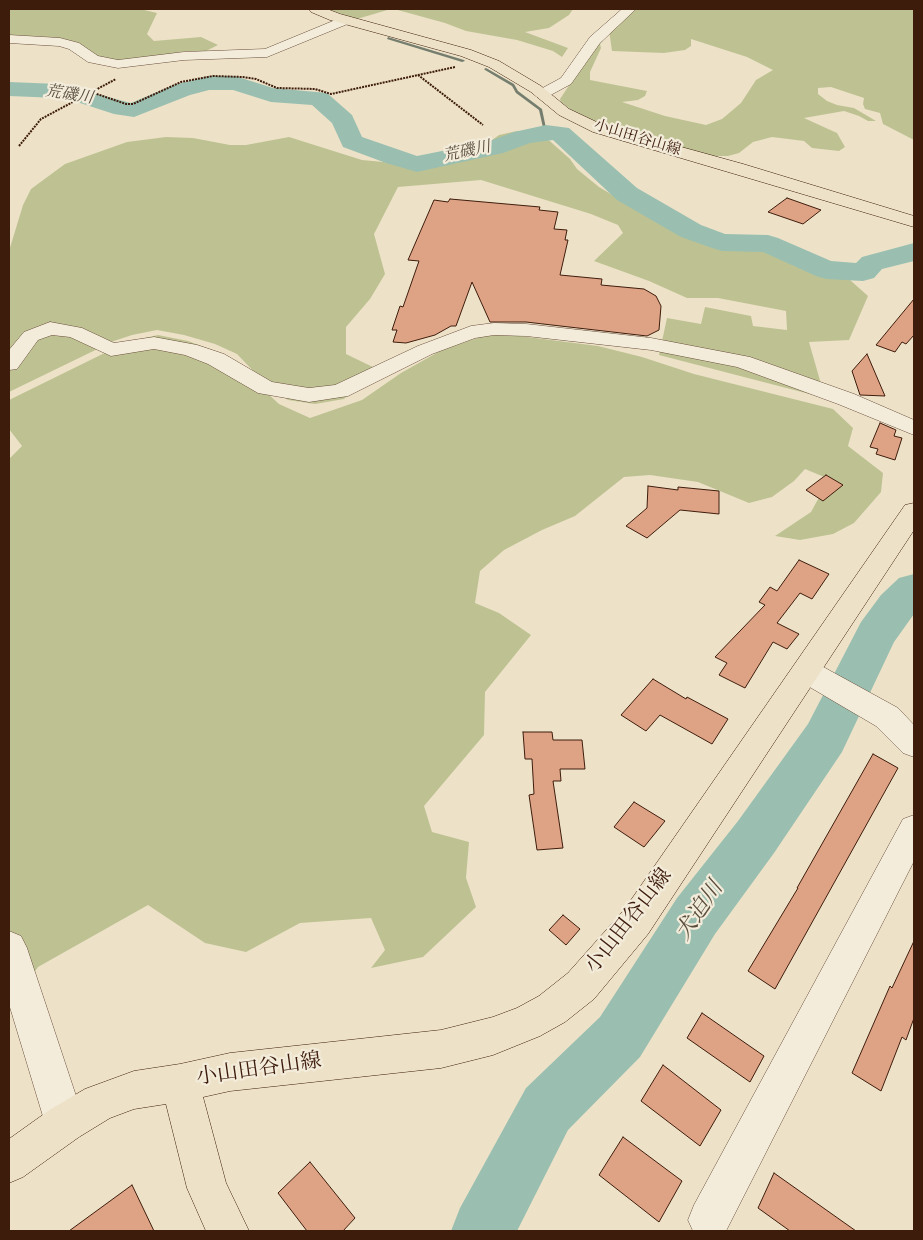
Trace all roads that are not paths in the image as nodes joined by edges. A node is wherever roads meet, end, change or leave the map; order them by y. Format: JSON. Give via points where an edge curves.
{"nodes":[{"id":1,"x":316,"y":9,"type":"edge"},
{"id":2,"x":629,"y":9,"type":"edge"},
{"id":3,"x":345,"y":20,"type":"junction"},
{"id":4,"x":9,"y":39,"type":"edge"},
{"id":5,"x":542,"y":94,"type":"junction"},
{"id":6,"x":914,"y":222,"type":"edge"},
{"id":7,"x":9,"y":364,"type":"edge"},
{"id":8,"x":914,"y":428,"type":"edge"},
{"id":9,"x":914,"y":511,"type":"edge"},
{"id":10,"x":806,"y":671,"type":"junction"},
{"id":11,"x":914,"y":744,"type":"edge"},
{"id":12,"x":914,"y":829,"type":"edge"},
{"id":13,"x":9,"y":948,"type":"edge"},
{"id":14,"x":180,"y":1083,"type":"junction"},
{"id":15,"x":66,"y":1122,"type":"junction"},
{"id":16,"x":9,"y":1163,"type":"edge"},
{"id":17,"x":709,"y":1220,"type":"dead end"},
{"id":18,"x":228,"y":1231,"type":"edge"}],
"edges":[{"from":1,"to":3,"type":"main road","name":"小山田谷山線"},
{"from":2,"to":5,"type":"street","via":[[595,40],[566,81]]},
{"from":3,"to":4,"type":"street","via":[[267,52],[184,56],[118,64],[93,59],[74,46],[60,42]]},
{"from":3,"to":5,"type":"main road","name":"小山田谷山線","via":[[478,58],[507,71]]},
{"from":5,"to":6,"type":"main road","name":"小山田谷山線","via":[[571,117],[612,134],[673,149]]},
{"from":7,"to":8,"type":"street","via":[[31,336],[50,328],[75,332],[111,350],[154,343],[190,349],[216,359],[266,388],[309,395],[340,391],[470,332],[526,330],[651,344],[742,362],[846,399]]},
{"from":9,"to":10,"type":"main road","name":"小山田谷山線"},
{"from":10,"to":11,"type":"street","via":[[887,717]]},
{"from":10,"to":14,"type":"main road","name":"小山田谷山線","via":[[636,922],[581,986],[552,1009],[493,1036],[441,1049],[239,1071]]},
{"from":12,"to":17,"type":"street"},
{"from":13,"to":15,"type":"street"},
{"from":14,"to":15,"type":"main road","name":"小山田谷山線","via":[[134,1090],[99,1103]]},
{"from":14,"to":18,"type":"main road","via":[[207,1188]]},
{"from":15,"to":16,"type":"main road","name":"小山田谷山線"}]}
